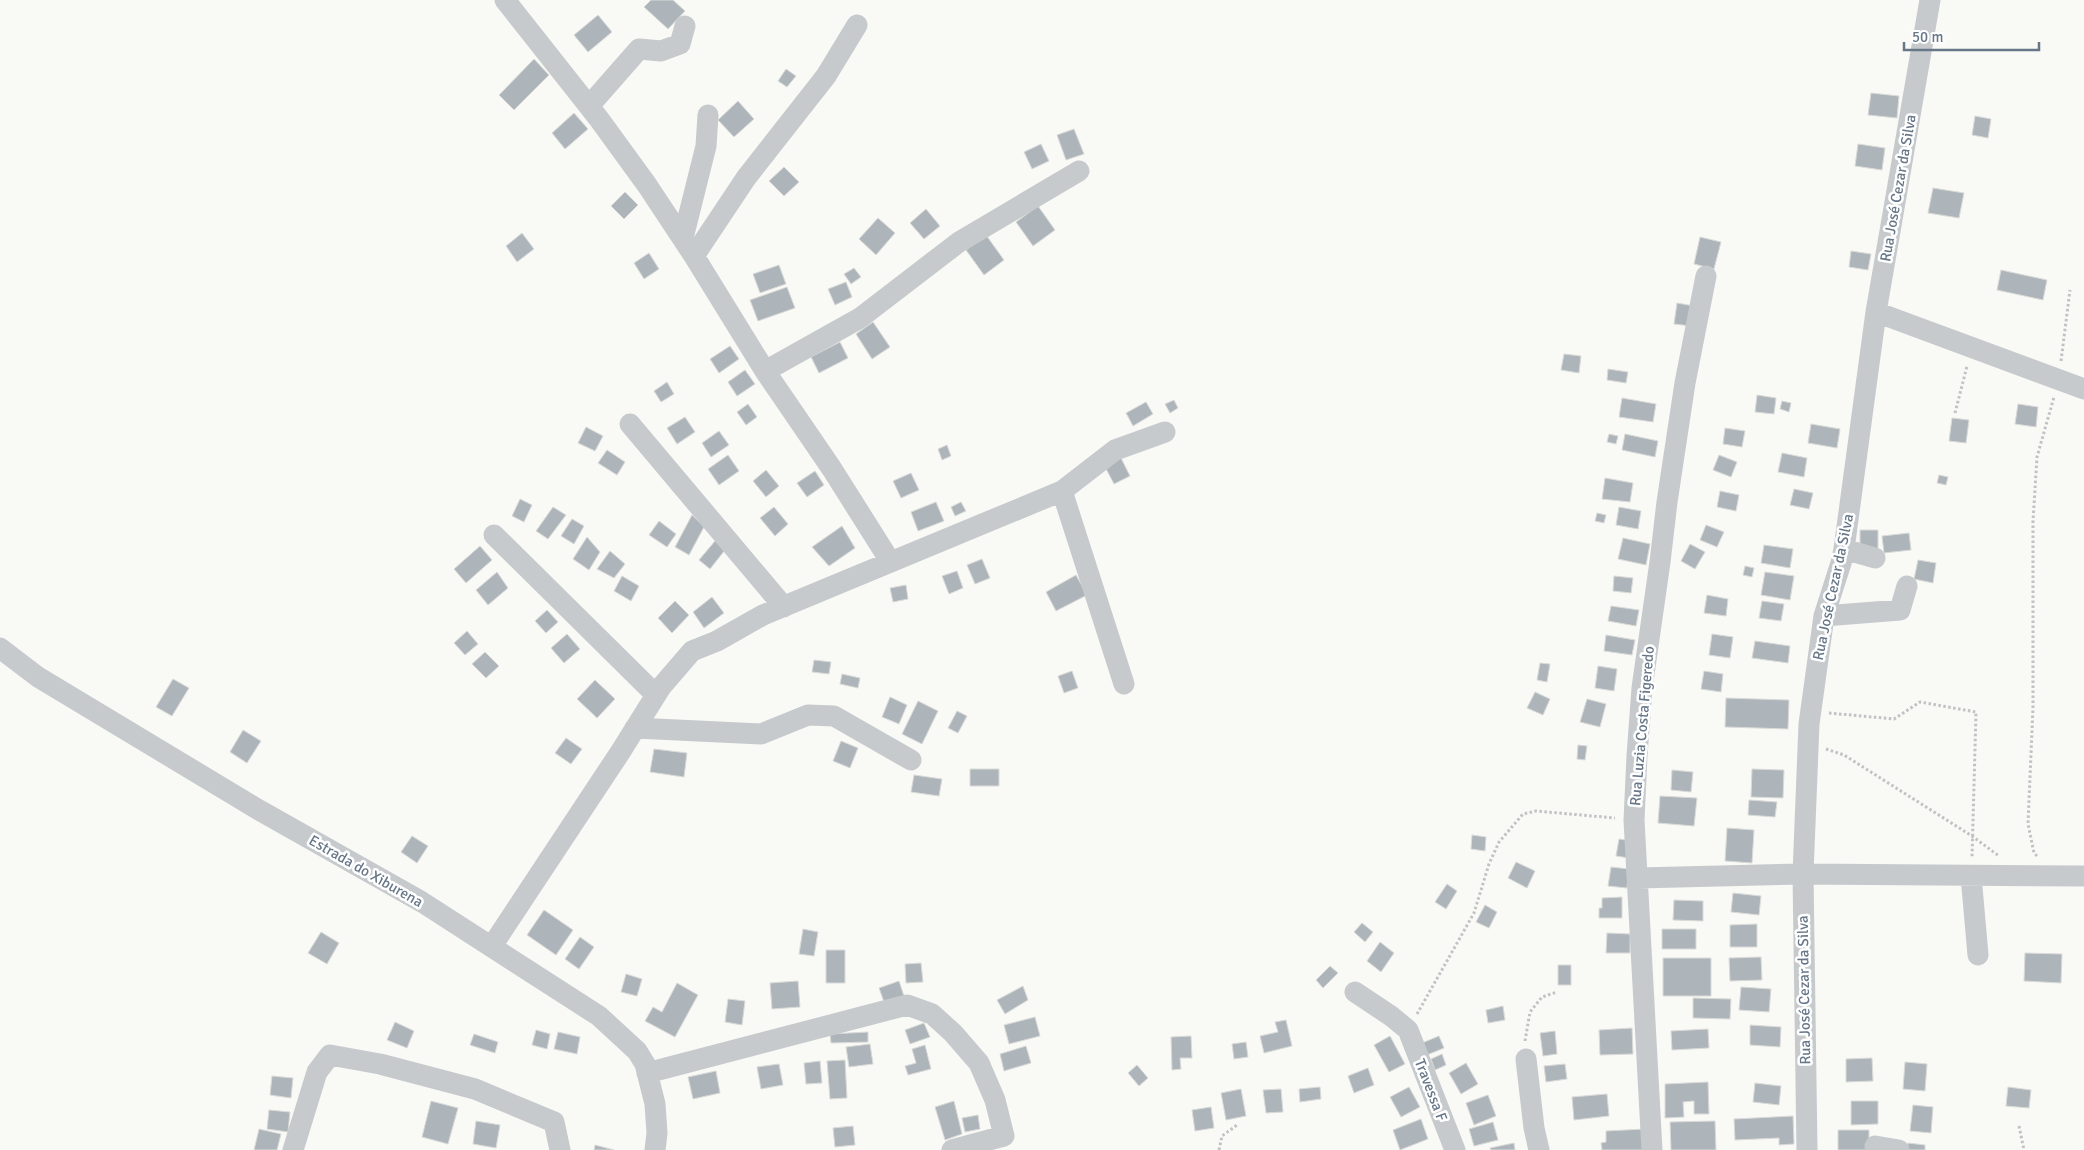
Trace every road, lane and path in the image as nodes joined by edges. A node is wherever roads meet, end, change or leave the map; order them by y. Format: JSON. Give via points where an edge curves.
{"nodes":[{"id":1,"x":505,"y":0,"type":"edge"},
{"id":2,"x":1930,"y":0,"type":"edge"},
{"id":3,"x":857,"y":25,"type":"dead end"},
{"id":4,"x":685,"y":26,"type":"dead end"},
{"id":5,"x":589,"y":106,"type":"junction"},
{"id":6,"x":708,"y":115,"type":"dead end"},
{"id":7,"x":1079,"y":171,"type":"dead end"},
{"id":8,"x":682,"y":238,"type":"junction"},
{"id":9,"x":694,"y":256,"type":"junction"},
{"id":10,"x":1706,"y":276,"type":"dead end"},
{"id":11,"x":2070,"y":290,"type":"dead end"},
{"id":12,"x":1876,"y":312,"type":"junction"},
{"id":13,"x":1971,"y":348,"type":"junction"},
{"id":14,"x":764,"y":372,"type":"junction"},
{"id":15,"x":2059,"y":380,"type":"junction"},
{"id":16,"x":2084,"y":389,"type":"edge"},
{"id":17,"x":1955,"y":413,"type":"dead end"},
{"id":18,"x":630,"y":424,"type":"dead end"},
{"id":19,"x":1164,"y":432,"type":"dead end"},
{"id":20,"x":1062,"y":491,"type":"junction"},
{"id":21,"x":494,"y":535,"type":"dead end"},
{"id":22,"x":1844,"y":549,"type":"junction"},
{"id":23,"x":1875,"y":558,"type":"dead end"},
{"id":24,"x":890,"y":561,"type":"junction"},
{"id":25,"x":1907,"y":586,"type":"dead end"},
{"id":26,"x":784,"y":607,"type":"junction"},
{"id":27,"x":1824,"y":616,"type":"junction"},
{"id":28,"x":0,"y":648,"type":"edge"},
{"id":29,"x":1124,"y":684,"type":"dead end"},
{"id":30,"x":656,"y":695,"type":"junction"},
{"id":31,"x":1810,"y":711,"type":"junction"},
{"id":32,"x":635,"y":728,"type":"junction"},
{"id":33,"x":1809,"y":742,"type":"junction"},
{"id":34,"x":911,"y":760,"type":"dead end"},
{"id":35,"x":1634,"y":820,"type":"junction"},
{"id":36,"x":1972,"y":836,"type":"junction"},
{"id":37,"x":1803,"y":874,"type":"junction"},
{"id":38,"x":1971,"y":876,"type":"junction"},
{"id":39,"x":2084,"y":876,"type":"edge"},
{"id":40,"x":2052,"y":877,"type":"junction"},
{"id":41,"x":1638,"y":878,"type":"junction"},
{"id":42,"x":492,"y":946,"type":"junction"},
{"id":43,"x":1978,"y":955,"type":"dead end"},
{"id":44,"x":1355,"y":992,"type":"dead end"},
{"id":45,"x":1557,"y":992,"type":"dead end"},
{"id":46,"x":1408,"y":1030,"type":"junction"},
{"id":47,"x":1526,"y":1059,"type":"joint"},
{"id":48,"x":647,"y":1073,"type":"junction"},
{"id":49,"x":1237,"y":1125,"type":"dead end"},
{"id":50,"x":2019,"y":1126,"type":"dead end"},
{"id":51,"x":1875,"y":1146,"type":"dead end"},
{"id":52,"x":963,"y":1148,"type":"edge"},
{"id":53,"x":293,"y":1150,"type":"edge"},
{"id":54,"x":560,"y":1150,"type":"edge"},
{"id":55,"x":656,"y":1150,"type":"edge"},
{"id":56,"x":1219,"y":1150,"type":"edge"},
{"id":57,"x":1455,"y":1150,"type":"edge"},
{"id":58,"x":1539,"y":1150,"type":"edge"},
{"id":59,"x":1652,"y":1150,"type":"edge"},
{"id":60,"x":1806,"y":1150,"type":"edge"},
{"id":61,"x":1899,"y":1150,"type":"edge"},
{"id":62,"x":2024,"y":1150,"type":"edge"}],
"edges":[{"from":1,"to":5,"type":"street"},
{"from":2,"to":12,"type":"street","name":"Rua José Cezar da Silva"},
{"from":3,"to":9,"type":"street","via":[[826,76],[746,178]]},
{"from":4,"to":5,"type":"street","via":[[680,44],[661,52],[639,49]]},
{"from":5,"to":8,"type":"street"},
{"from":6,"to":8,"type":"street","via":[[706,146]]},
{"from":7,"to":14,"type":"street","via":[[960,242],[860,318]]},
{"from":8,"to":9,"type":"street"},
{"from":9,"to":14,"type":"street"},
{"from":10,"to":35,"type":"street","name":"Rua Luzia Costa Figeredo","via":[[1684,392],[1642,688]]},
{"from":11,"to":15,"type":"path"},
{"from":12,"to":13,"type":"street"},
{"from":12,"to":22,"type":"street","name":"Rua José Cezar da Silva"},
{"from":13,"to":15,"type":"street"},
{"from":13,"to":17,"type":"path"},
{"from":14,"to":24,"type":"street","via":[[832,469]]},
{"from":15,"to":16,"type":"street"},
{"from":15,"to":40,"type":"path","via":[[2037,457],[2028,824],[2034,853]]},
{"from":18,"to":26,"type":"street"},
{"from":19,"to":20,"type":"street","via":[[1114,450]]},
{"from":20,"to":24,"type":"street"},
{"from":20,"to":29,"type":"street"},
{"from":21,"to":30,"type":"street"},
{"from":22,"to":23,"type":"street"},
{"from":22,"to":27,"type":"street","name":"Rua José Cezar da Silva"},
{"from":24,"to":26,"type":"street"},
{"from":25,"to":27,"type":"street","via":[[1900,610]]},
{"from":26,"to":30,"type":"street","via":[[692,651]]},
{"from":27,"to":31,"type":"street","name":"Rua José Cezar da Silva"},
{"from":28,"to":42,"type":"street","name":"Estrada do Xiburena","via":[[38,677]]},
{"from":30,"to":32,"type":"street"},
{"from":31,"to":33,"type":"street","name":"Rua José Cezar da Silva"},
{"from":31,"to":36,"type":"path","via":[[1894,719],[1920,702],[1976,712]]},
{"from":32,"to":34,"type":"street","via":[[761,734],[808,715],[834,716]]},
{"from":32,"to":42,"type":"street"},
{"from":33,"to":36,"type":"path","via":[[1844,755]]},
{"from":33,"to":37,"type":"street","name":"Rua José Cezar da Silva"},
{"from":35,"to":41,"type":"street","name":"Rua Luzia Costa Figeredo"},
{"from":35,"to":46,"type":"path","via":[[1536,811],[1523,814],[1499,842],[1474,913]]},
{"from":36,"to":38,"type":"path"},
{"from":37,"to":38,"type":"street"},
{"from":37,"to":41,"type":"street"},
{"from":37,"to":60,"type":"street","name":"Rua José Cezar da Silva"},
{"from":38,"to":40,"type":"street"},
{"from":38,"to":43,"type":"street"},
{"from":39,"to":40,"type":"street"},
{"from":41,"to":59,"type":"street","name":"Rua Luzia Costa Figeredo"},
{"from":42,"to":48,"type":"street","name":"Estrada do Xiburena","via":[[599,1016],[637,1051]]},
{"from":44,"to":46,"type":"street"},
{"from":45,"to":47,"type":"path","via":[[1542,997],[1530,1012],[1525,1036]]},
{"from":46,"to":57,"type":"street","name":"Travessa F"},
{"from":47,"to":58,"type":"street"},
{"from":48,"to":52,"type":"street","via":[[907,1005],[932,1014],[952,1033],[979,1063],[995,1100],[1004,1136]]},
{"from":48,"to":55,"type":"street","name":"Estrada do Xiburena","via":[[655,1104]]},
{"from":49,"to":56,"type":"path","via":[[1222,1136]]},
{"from":50,"to":62,"type":"path"},
{"from":51,"to":61,"type":"street"},
{"from":53,"to":54,"type":"street","via":[[316,1072],[330,1055],[380,1064],[484,1093],[554,1122]]}]}
